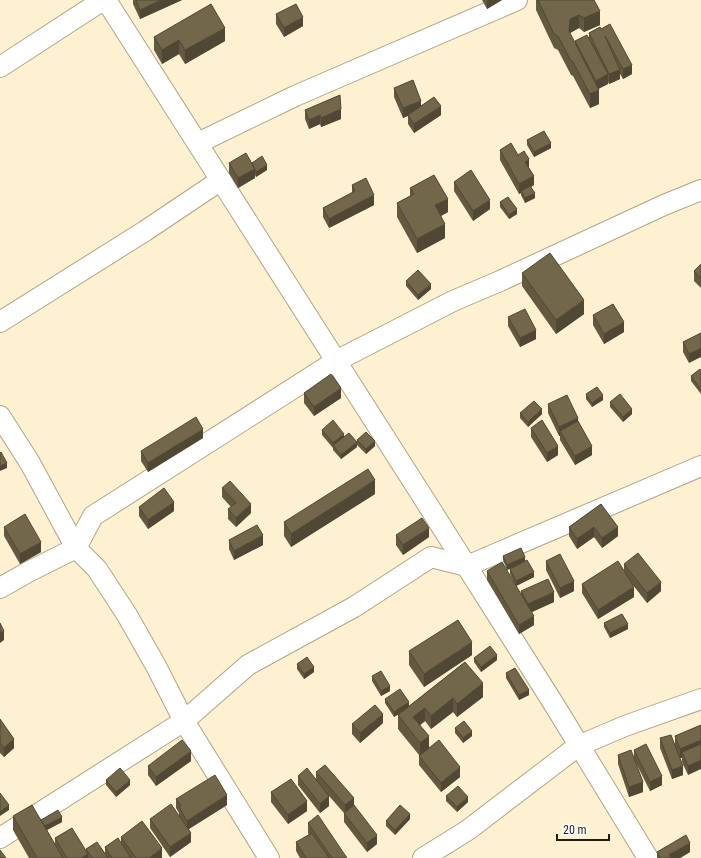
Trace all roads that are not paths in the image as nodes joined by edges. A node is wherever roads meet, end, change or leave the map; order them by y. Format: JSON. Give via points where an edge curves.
{"nodes":[{"id":1,"x":103,"y":0,"type":"edge"},
{"id":2,"x":106,"y":0,"type":"edge"},
{"id":3,"x":517,"y":0,"type":"edge"},
{"id":4,"x":0,"y":66,"type":"edge"},
{"id":5,"x":198,"y":143,"type":"junction"},
{"id":6,"x":222,"y":180,"type":"junction"},
{"id":7,"x":701,"y":190,"type":"edge"},
{"id":8,"x":0,"y":322,"type":"edge"},
{"id":9,"x":336,"y":361,"type":"junction"},
{"id":10,"x":0,"y":416,"type":"edge"},
{"id":11,"x":701,"y":466,"type":"edge"},
{"id":12,"x":76,"y":548,"type":"junction"},
{"id":13,"x":467,"y":566,"type":"junction"},
{"id":14,"x":0,"y":588,"type":"edge"},
{"id":15,"x":701,"y":699,"type":"edge"},
{"id":16,"x":184,"y":721,"type":"junction"},
{"id":17,"x":578,"y":746,"type":"junction"},
{"id":18,"x":0,"y":838,"type":"edge"},
{"id":19,"x":269,"y":858,"type":"edge"},
{"id":20,"x":423,"y":858,"type":"edge"},
{"id":21,"x":648,"y":858,"type":"edge"}],
"edges":[{"from":1,"to":4,"type":"street"},
{"from":2,"to":5,"type":"street"},
{"from":3,"to":5,"type":"street","via":[[295,96]]},
{"from":5,"to":6,"type":"street"},
{"from":6,"to":8,"type":"street"},
{"from":6,"to":9,"type":"street"},
{"from":7,"to":9,"type":"street","via":[[453,301]]},
{"from":9,"to":12,"type":"street","via":[[93,516]]},
{"from":9,"to":13,"type":"street"},
{"from":10,"to":12,"type":"street","via":[[30,463]]},
{"from":11,"to":13,"type":"street"},
{"from":12,"to":14,"type":"street"},
{"from":12,"to":16,"type":"street","via":[[97,569],[127,616]]},
{"from":13,"to":16,"type":"street","via":[[430,557],[354,607],[248,665]]},
{"from":13,"to":17,"type":"street"},
{"from":15,"to":17,"type":"street"},
{"from":16,"to":18,"type":"street"},
{"from":16,"to":19,"type":"street"},
{"from":17,"to":20,"type":"street","via":[[468,830]]},
{"from":17,"to":21,"type":"street"}]}
